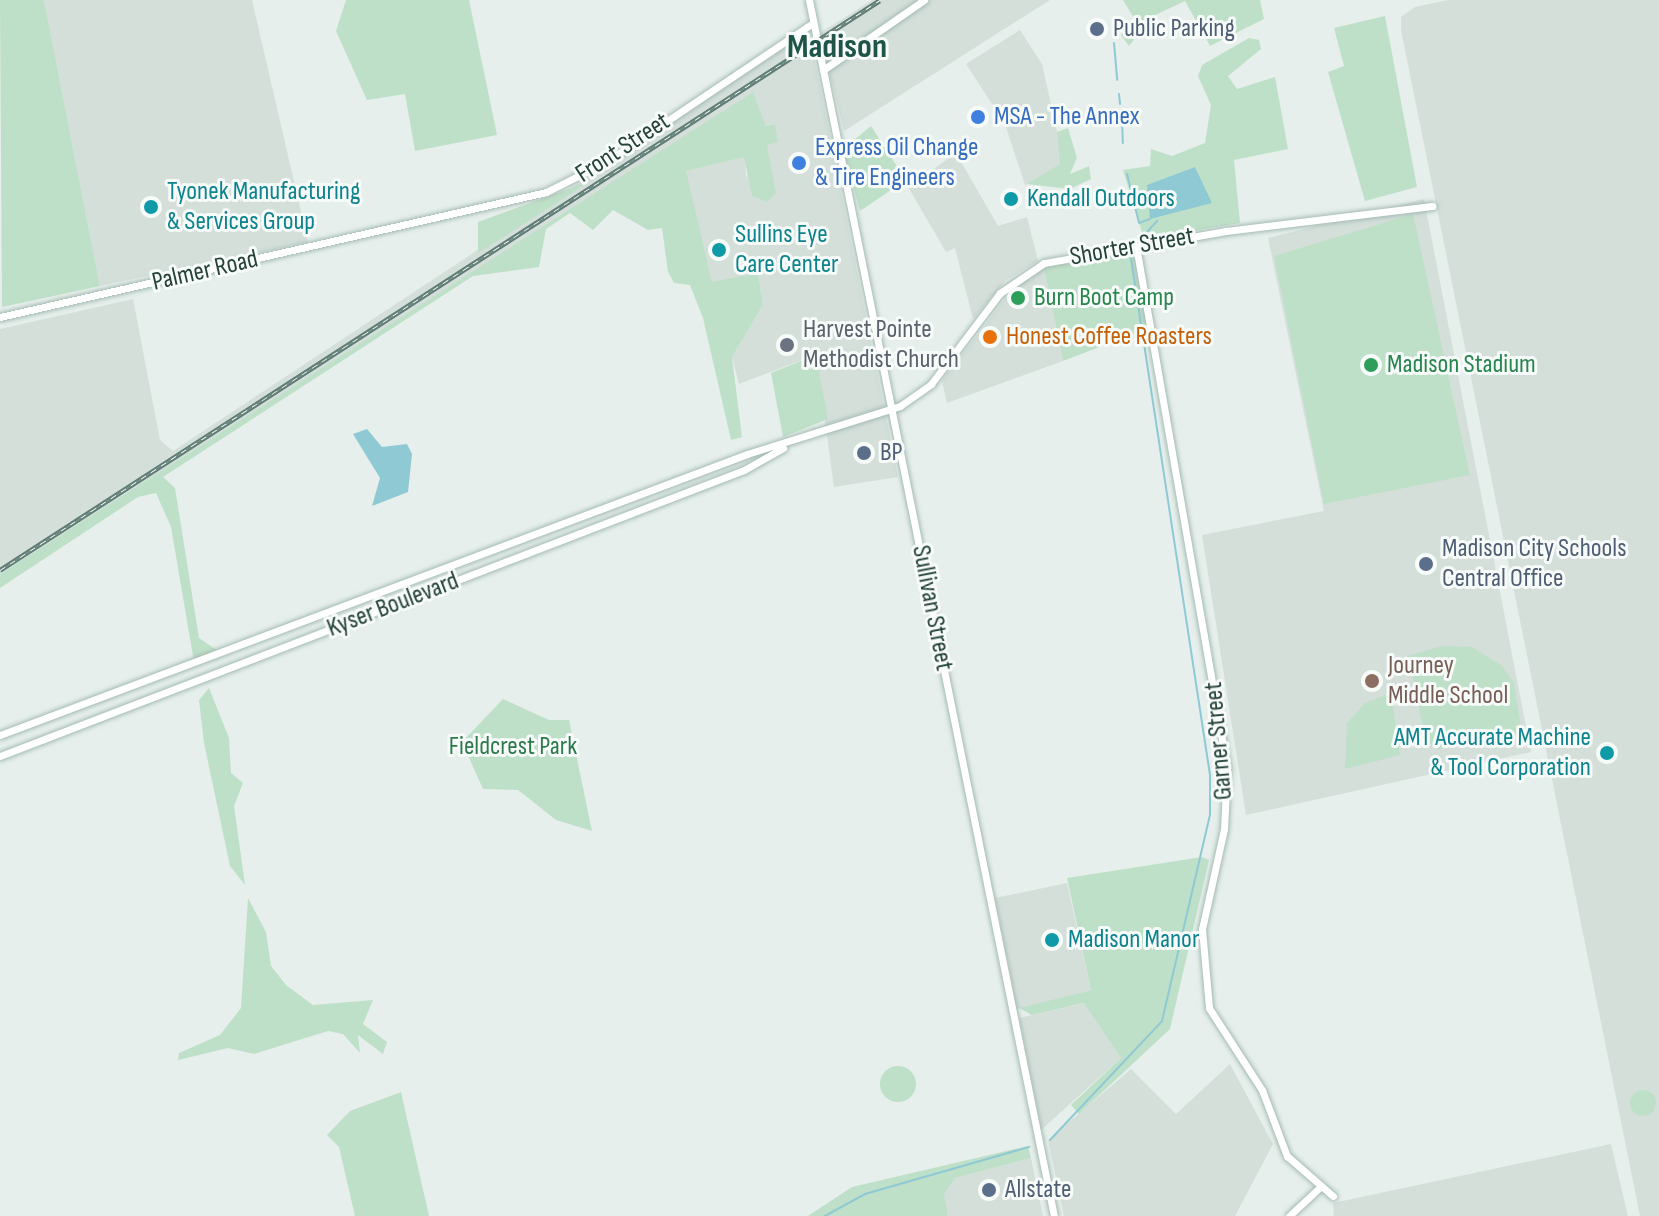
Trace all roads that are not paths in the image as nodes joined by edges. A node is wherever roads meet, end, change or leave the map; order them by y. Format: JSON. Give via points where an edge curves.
{"nodes":[{"id":1,"x":809,"y":0,"type":"edge"},
{"id":2,"x":924,"y":0,"type":"edge"},
{"id":3,"x":813,"y":23,"type":"junction"},
{"id":4,"x":818,"y":49,"type":"junction"},
{"id":5,"x":841,"y":53,"type":"junction"},
{"id":6,"x":823,"y":70,"type":"junction"},
{"id":7,"x":1433,"y":206,"type":"dead end"},
{"id":8,"x":411,"y":225,"type":"joint"},
{"id":9,"x":1136,"y":246,"type":"junction"},
{"id":10,"x":0,"y":317,"type":"edge"},
{"id":11,"x":891,"y":409,"type":"junction"},
{"id":12,"x":784,"y":447,"type":"junction"},
{"id":13,"x":0,"y":735,"type":"edge"},
{"id":14,"x":0,"y":756,"type":"edge"},
{"id":15,"x":1318,"y":1189,"type":"junction"},
{"id":16,"x":1333,"y":1196,"type":"dead end"},
{"id":17,"x":1054,"y":1216,"type":"edge"},
{"id":18,"x":1289,"y":1216,"type":"edge"}],
"edges":[{"from":1,"to":3,"type":"street","name":"Sullivan Street"},
{"from":2,"to":5,"type":"street"},
{"from":3,"to":4,"type":"street","name":"Sullivan Street"},
{"from":3,"to":8,"type":"street","name":"Front Street","via":[[571,182]]},
{"from":4,"to":5,"type":"street"},
{"from":4,"to":6,"type":"street","name":"Sullivan Street"},
{"from":5,"to":6,"type":"street"},
{"from":6,"to":11,"type":"street","name":"Sullivan Street"},
{"from":7,"to":9,"type":"street","name":"Shorter Street"},
{"from":8,"to":10,"type":"street","name":"Palmer Road"},
{"from":9,"to":11,"type":"street","name":"Shorter Street","via":[[1024,273],[931,384]]},
{"from":9,"to":15,"type":"street","name":"Garner Street","via":[[1227,768],[1224,829],[1202,929],[1209,1008],[1262,1090],[1287,1156]]},
{"from":11,"to":12,"type":"street","name":"Kyser Boulevard"},
{"from":11,"to":17,"type":"street","name":"Sullivan Street"},
{"from":12,"to":13,"type":"street","name":"Kyser Boulevard","via":[[747,454]]},
{"from":12,"to":14,"type":"street","name":"Kyser Boulevard","via":[[734,474]]},
{"from":15,"to":16,"type":"street","name":"Garner Street"},
{"from":15,"to":18,"type":"street"}]}
